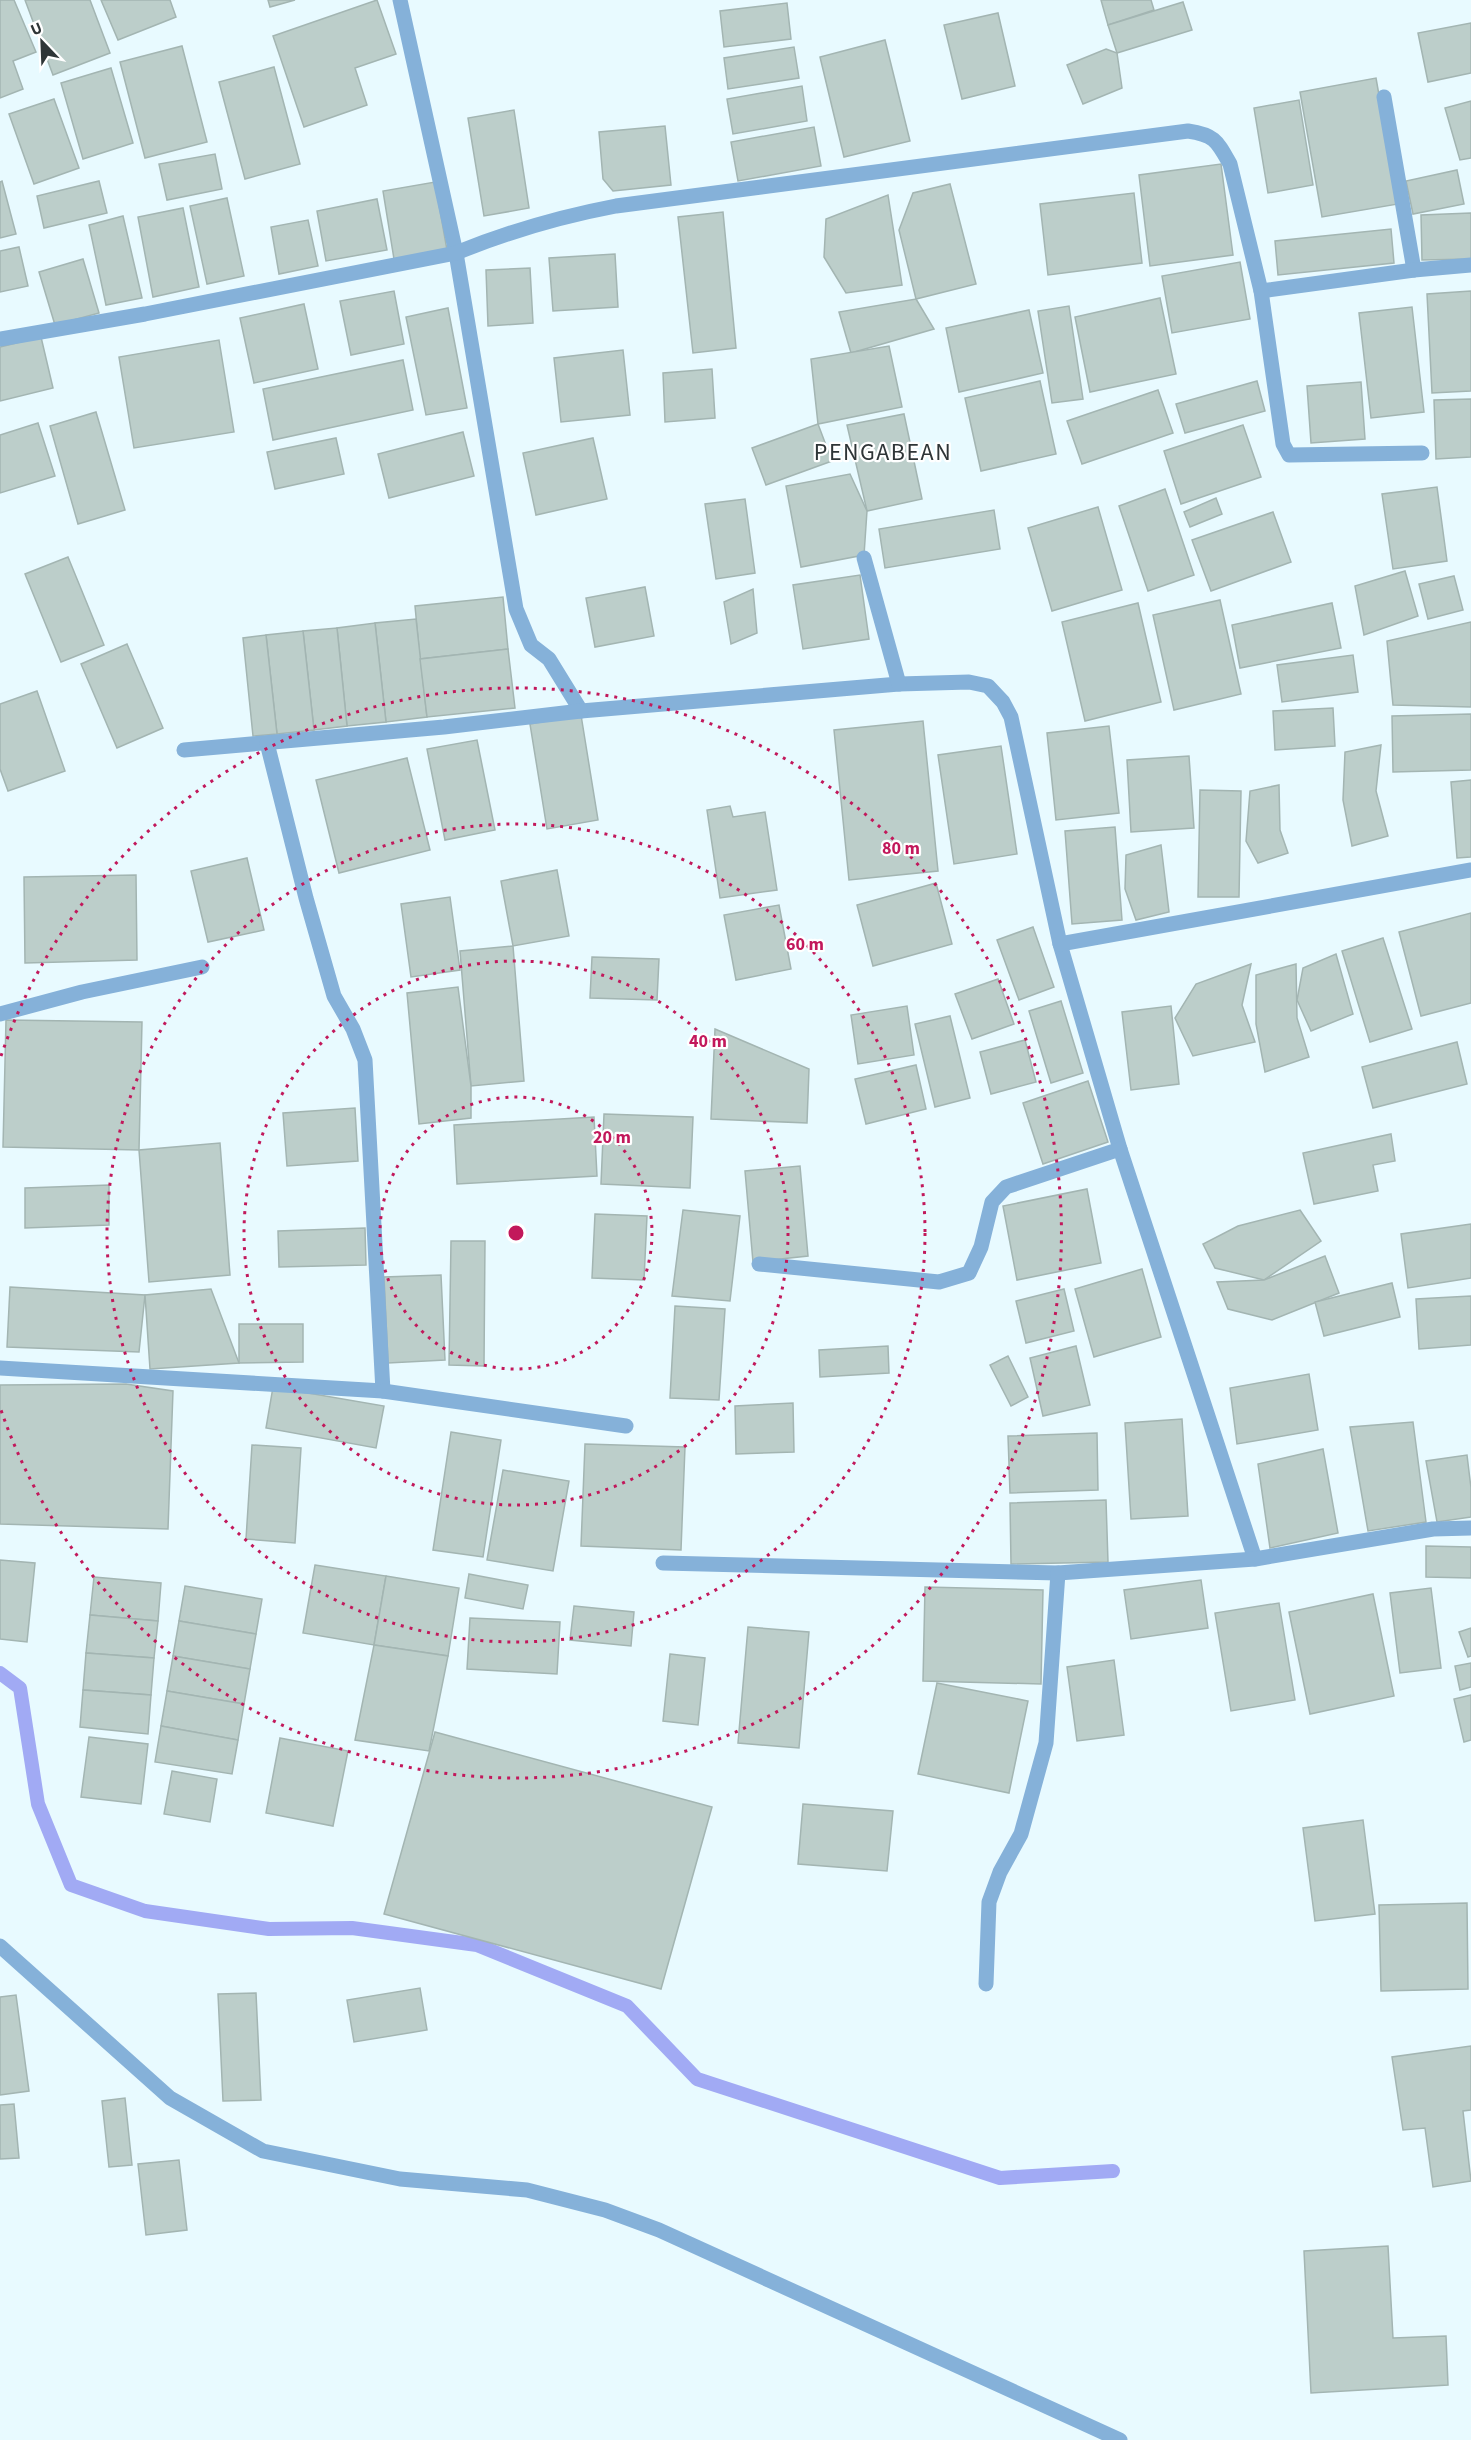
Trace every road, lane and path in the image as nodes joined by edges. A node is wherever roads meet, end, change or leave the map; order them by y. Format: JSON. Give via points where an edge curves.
{"nodes":[{"id":1,"x":400,"y":0,"type":"edge"},
{"id":2,"x":1384,"y":97,"type":"dead end"},
{"id":3,"x":456,"y":253,"type":"junction"},
{"id":4,"x":1471,"y":265,"type":"edge"},
{"id":5,"x":1414,"y":270,"type":"junction"},
{"id":6,"x":1261,"y":291,"type":"junction"},
{"id":7,"x":0,"y":339,"type":"edge"},
{"id":8,"x":1422,"y":453,"type":"dead end"},
{"id":9,"x":864,"y":558,"type":"dead end"},
{"id":10,"x":899,"y":684,"type":"junction"},
{"id":11,"x":581,"y":711,"type":"junction"},
{"id":12,"x":267,"y":743,"type":"junction"},
{"id":13,"x":184,"y":750,"type":"dead end"},
{"id":14,"x":1471,"y":870,"type":"edge"},
{"id":15,"x":1060,"y":944,"type":"junction"},
{"id":16,"x":202,"y":967,"type":"dead end"},
{"id":17,"x":0,"y":1014,"type":"edge"},
{"id":18,"x":1120,"y":1149,"type":"junction"},
{"id":19,"x":759,"y":1264,"type":"dead end"},
{"id":20,"x":0,"y":1368,"type":"edge"},
{"id":21,"x":382,"y":1391,"type":"junction"},
{"id":22,"x":626,"y":1426,"type":"dead end"},
{"id":23,"x":1471,"y":1528,"type":"edge"},
{"id":24,"x":1255,"y":1559,"type":"junction"},
{"id":25,"x":663,"y":1563,"type":"dead end"},
{"id":26,"x":1058,"y":1573,"type":"junction"},
{"id":27,"x":0,"y":1946,"type":"edge"},
{"id":28,"x":986,"y":1984,"type":"dead end"},
{"id":29,"x":1120,"y":2440,"type":"edge"}],
"edges":[{"from":1,"to":3,"type":"street"},
{"from":2,"to":5,"type":"street"},
{"from":3,"to":6,"type":"street","via":[[562,216],[616,206],[1188,131],[1207,134],[1220,146],[1230,164]]},
{"from":3,"to":7,"type":"street"},
{"from":3,"to":11,"type":"street","via":[[516,609],[531,645],[549,659]]},
{"from":4,"to":5,"type":"street"},
{"from":5,"to":6,"type":"street"},
{"from":6,"to":8,"type":"street","via":[[1282,444],[1289,454]]},
{"from":9,"to":10,"type":"street"},
{"from":10,"to":11,"type":"street"},
{"from":10,"to":15,"type":"street","via":[[969,682],[988,686],[1004,702],[1011,717]]},
{"from":11,"to":12,"type":"street"},
{"from":12,"to":13,"type":"street"},
{"from":12,"to":21,"type":"street","via":[[334,996],[365,1060]]},
{"from":14,"to":15,"type":"street"},
{"from":15,"to":18,"type":"street"},
{"from":16,"to":17,"type":"street"},
{"from":18,"to":19,"type":"street","via":[[1006,1187],[992,1202],[981,1246],[969,1273],[939,1282]]},
{"from":18,"to":24,"type":"street"},
{"from":20,"to":21,"type":"street"},
{"from":21,"to":22,"type":"street"},
{"from":23,"to":24,"type":"street","via":[[1433,1529]]},
{"from":24,"to":26,"type":"street"},
{"from":25,"to":26,"type":"street"},
{"from":26,"to":28,"type":"street","via":[[1046,1743],[1021,1833],[989,1902]]},
{"from":27,"to":29,"type":"street","via":[[170,2098],[262,2151],[400,2179],[527,2190],[605,2210],[669,2235]]}]}
